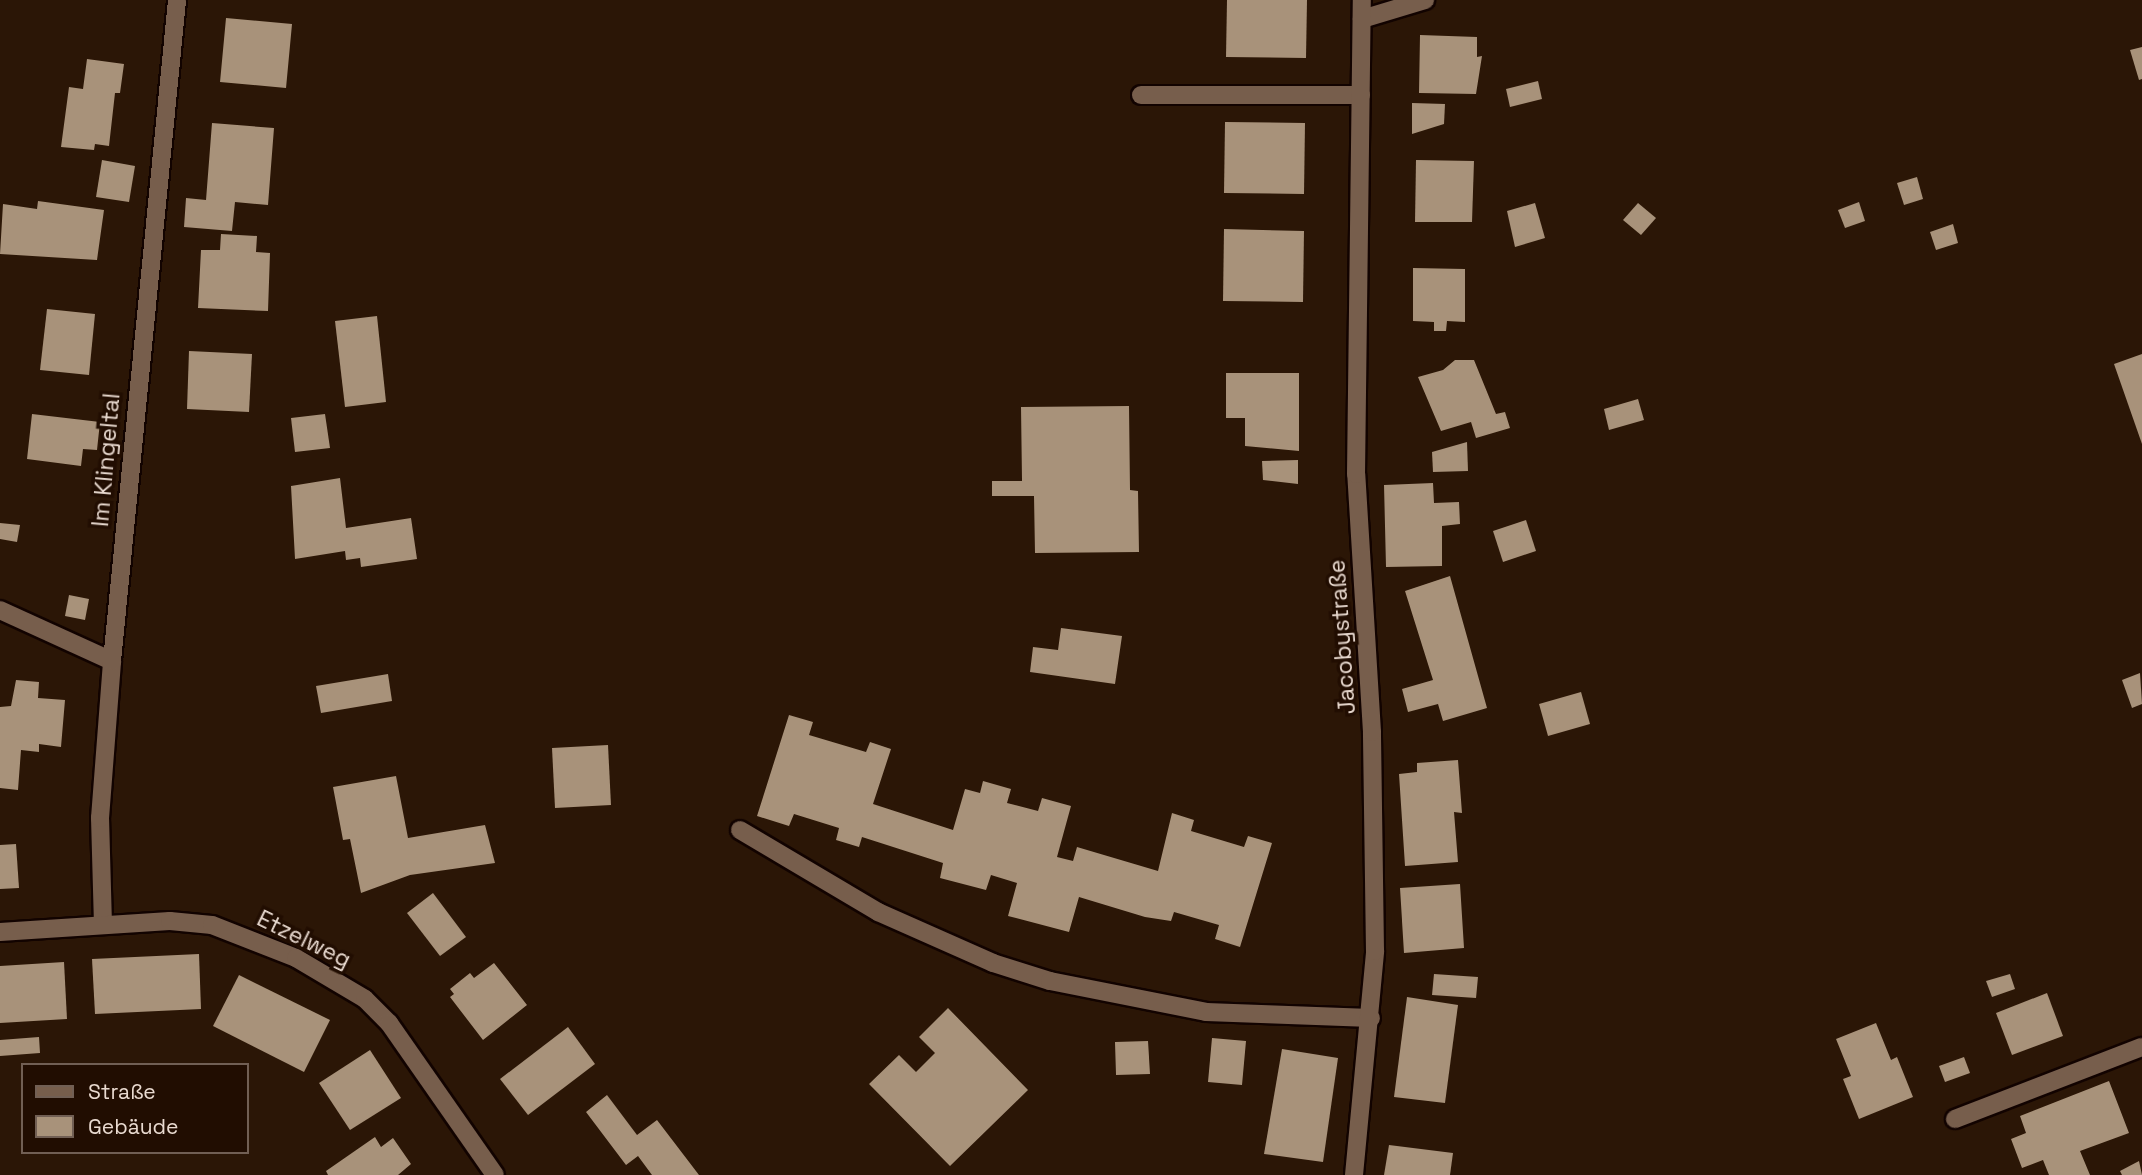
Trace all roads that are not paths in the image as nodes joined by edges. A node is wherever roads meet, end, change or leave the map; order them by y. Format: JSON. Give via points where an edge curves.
{"nodes":[{"id":1,"x":177,"y":0,"type":"edge"},
{"id":2,"x":1362,"y":0,"type":"edge"},
{"id":3,"x":1425,"y":0,"type":"edge"},
{"id":4,"x":1362,"y":19,"type":"junction"},
{"id":5,"x":1141,"y":95,"type":"dead end"},
{"id":6,"x":1361,"y":95,"type":"junction"},
{"id":7,"x":0,"y":610,"type":"edge"},
{"id":8,"x":113,"y":661,"type":"junction"},
{"id":9,"x":740,"y":830,"type":"dead end"},
{"id":10,"x":103,"y":925,"type":"junction"},
{"id":11,"x":0,"y":932,"type":"edge"},
{"id":12,"x":1371,"y":1018,"type":"junction"},
{"id":13,"x":2142,"y":1047,"type":"edge"},
{"id":14,"x":1955,"y":1119,"type":"dead end"},
{"id":15,"x":490,"y":1173,"type":"edge"},
{"id":16,"x":1354,"y":1175,"type":"edge"}],
"edges":[{"from":1,"to":8,"type":"street","name":"Im Klingeltal"},
{"from":2,"to":4,"type":"street","name":"Jacobystraße"},
{"from":3,"to":4,"type":"street"},
{"from":4,"to":6,"type":"street","name":"Jacobystraße"},
{"from":5,"to":6,"type":"street"},
{"from":6,"to":12,"type":"street","name":"Jacobystraße","via":[[1356,474],[1372,732],[1375,951]]},
{"from":7,"to":8,"type":"street"},
{"from":8,"to":10,"type":"street","name":"Im Klingeltal","via":[[100,818]]},
{"from":9,"to":12,"type":"street","via":[[878,912],[993,963],[1050,981],[1206,1012]]},
{"from":10,"to":11,"type":"street","name":"Etzelweg"},
{"from":10,"to":15,"type":"street","name":"Etzelweg","via":[[170,921],[212,925],[296,958],[334,979],[365,999],[404,1042]]},
{"from":12,"to":16,"type":"street","name":"Jacobystraße"},
{"from":13,"to":14,"type":"street"}]}
